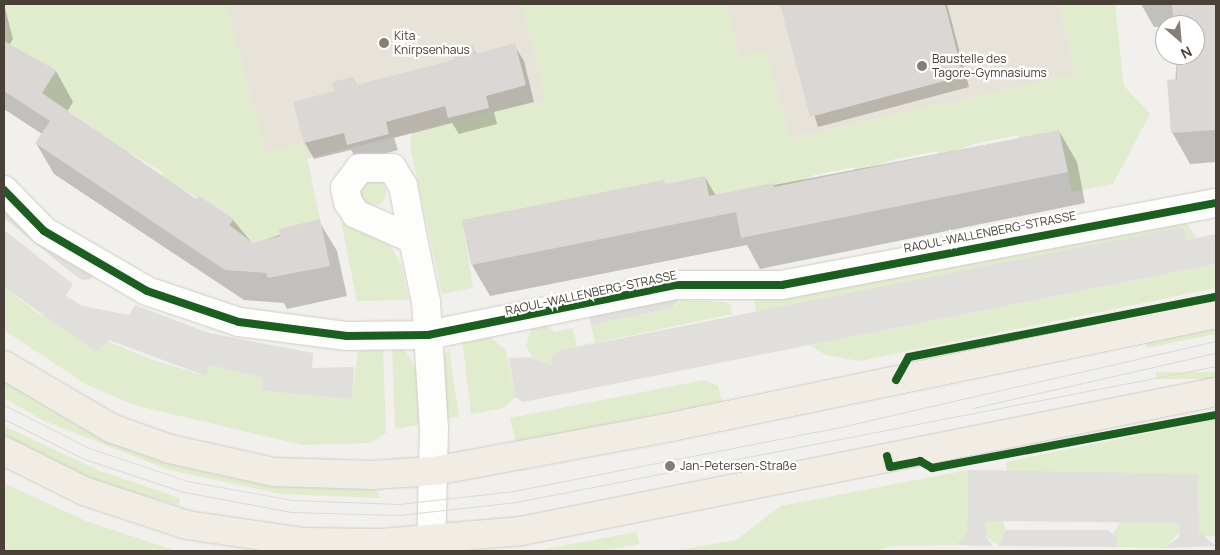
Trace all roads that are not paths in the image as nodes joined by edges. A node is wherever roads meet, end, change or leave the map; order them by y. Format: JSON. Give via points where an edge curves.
{"nodes":[{"id":1,"x":4,"y":190,"type":"edge"},
{"id":2,"x":1216,"y":203,"type":"edge"},
{"id":3,"x":413,"y":239,"type":"dead end"},
{"id":4,"x":1216,"y":314,"type":"edge"},
{"id":5,"x":428,"y":335,"type":"junction"},
{"id":6,"x":4,"y":365,"type":"edge"},
{"id":7,"x":1216,"y":392,"type":"edge"},
{"id":8,"x":4,"y":451,"type":"edge"},
{"id":9,"x":434,"y":470,"type":"junction"},
{"id":10,"x":431,"y":546,"type":"edge"}],
"edges":[{"from":1,"to":5,"type":"street","name":"RAOUL-WALLENBERG-STRASSE","via":[[44,231],[147,291],[189,307],[277,330],[347,336]]},
{"from":2,"to":5,"type":"street","name":"RAOUL-WALLENBERG-STRASSE","via":[[782,285],[677,285]]},
{"from":3,"to":5,"type":"street"},
{"from":4,"to":9,"type":"main road","via":[[681,425]]},
{"from":5,"to":9,"type":"street"},
{"from":6,"to":9,"type":"main road","via":[[111,428],[228,464],[323,475]]},
{"from":7,"to":10,"type":"main road","via":[[521,532]]},
{"from":8,"to":10,"type":"main road","via":[[84,491],[187,525],[302,542]]},
{"from":9,"to":10,"type":"street"}]}
